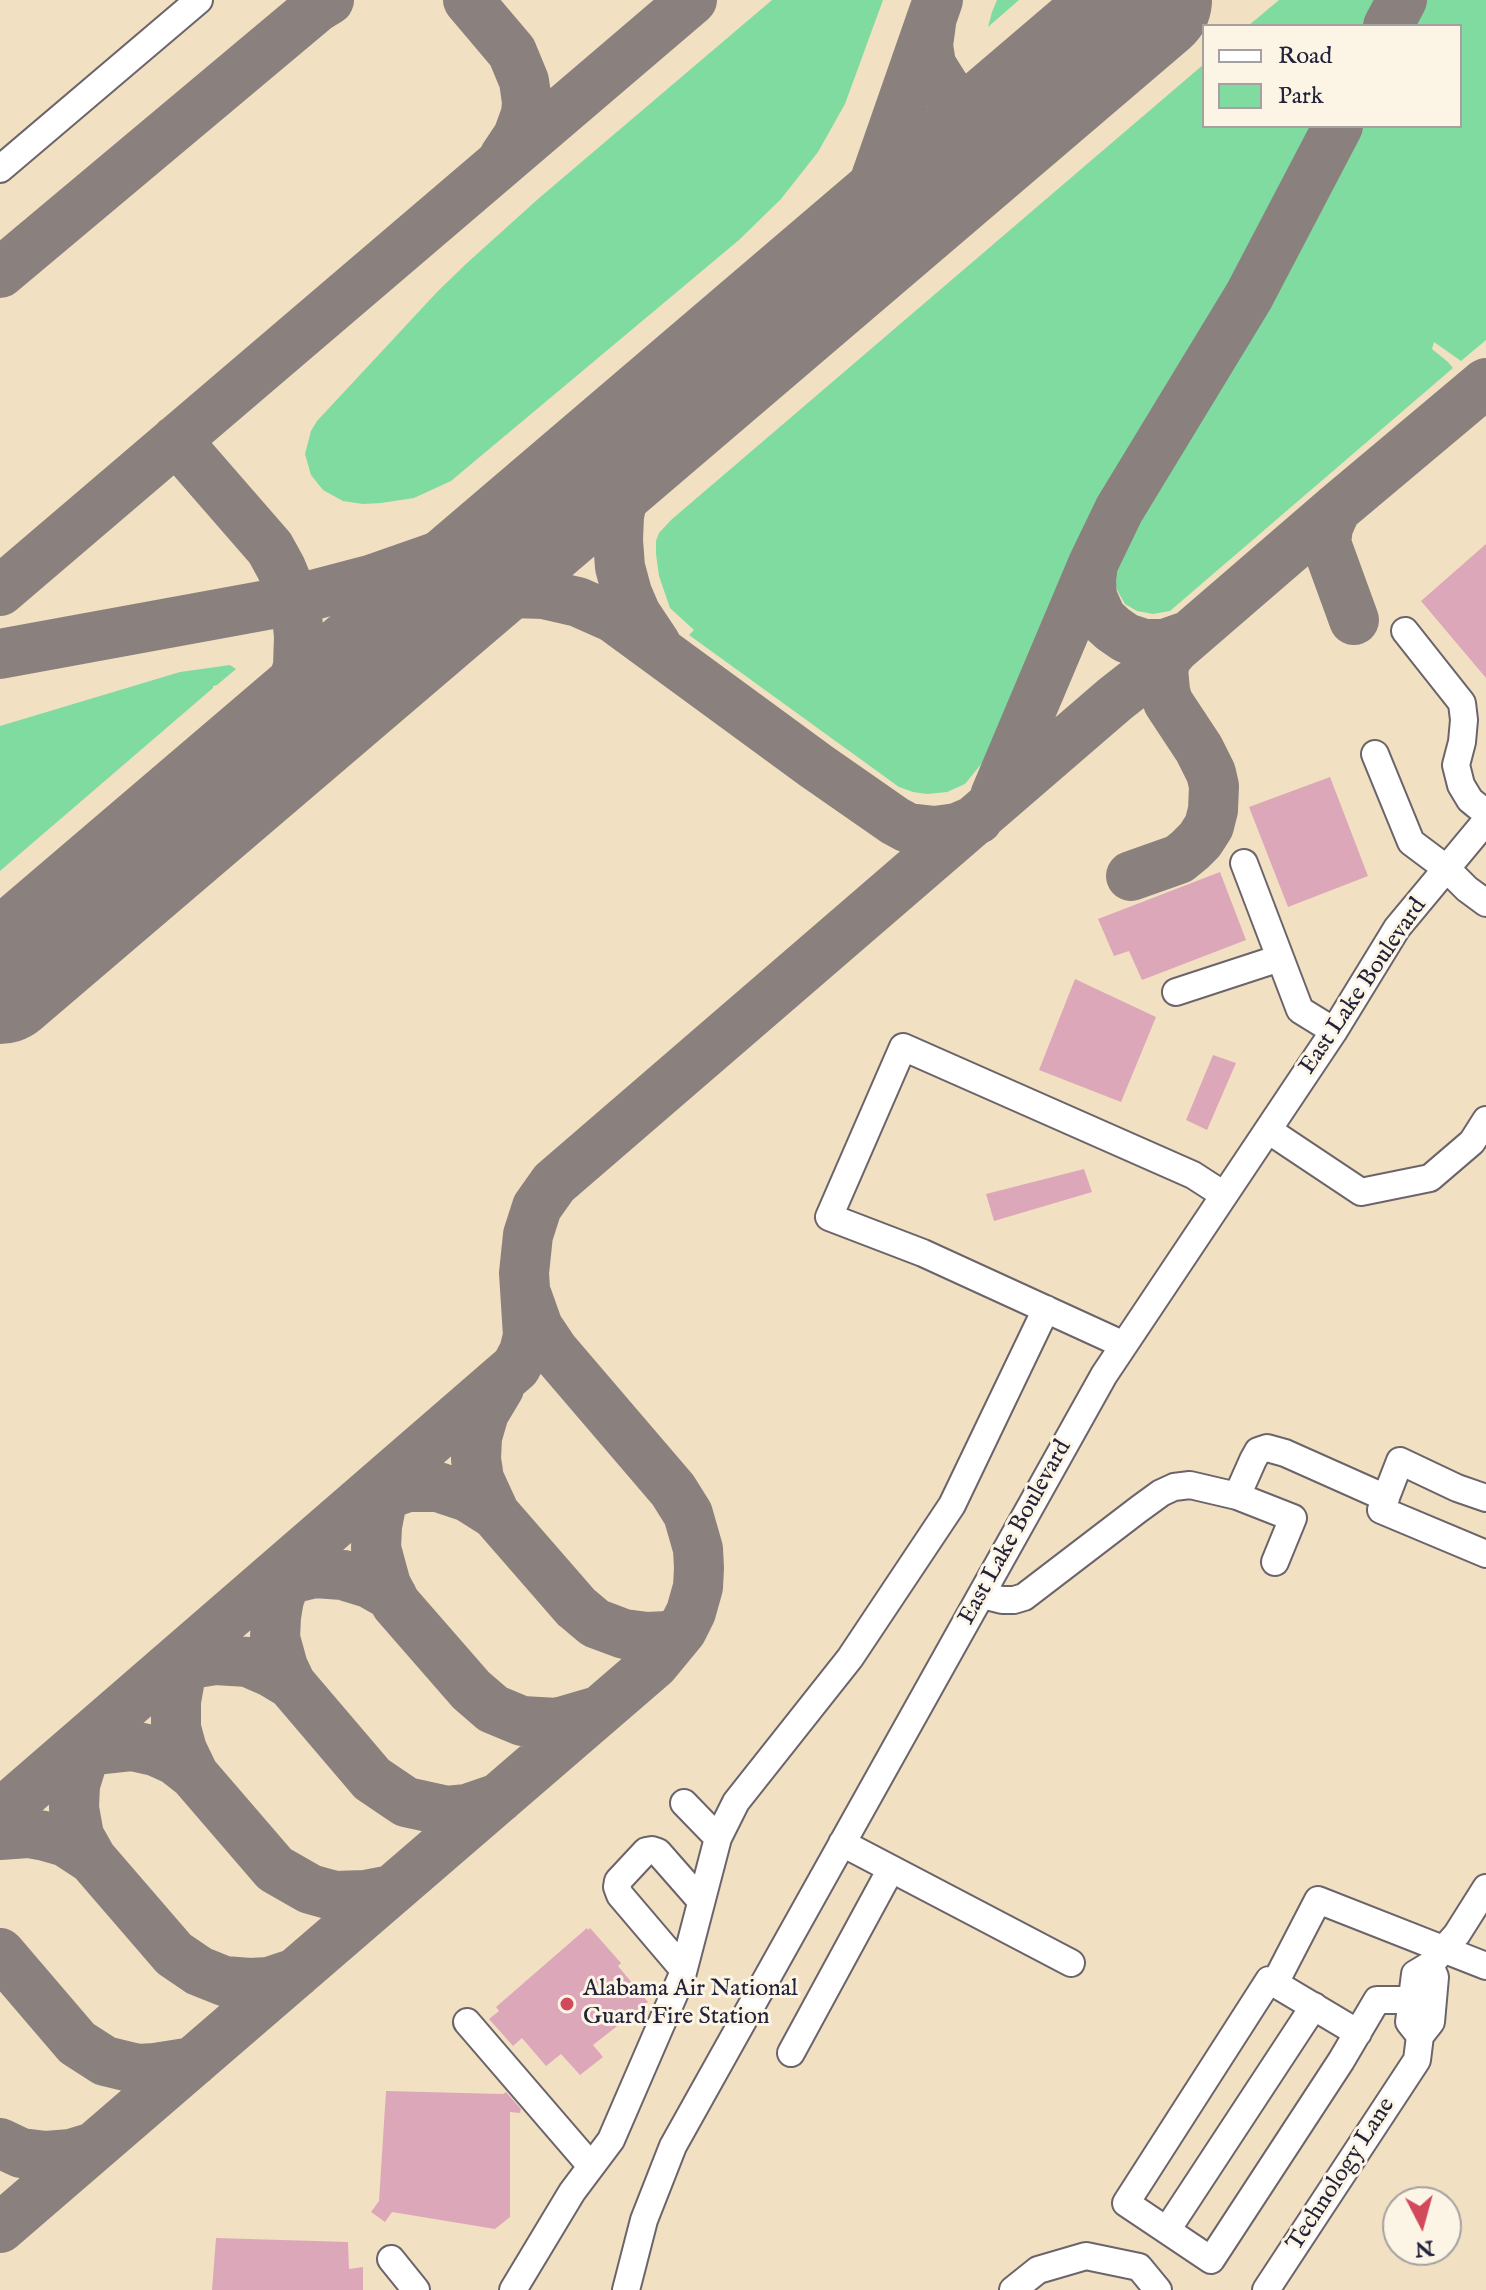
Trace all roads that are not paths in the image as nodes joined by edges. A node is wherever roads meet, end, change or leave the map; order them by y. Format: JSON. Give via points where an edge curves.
{"nodes":[{"id":1,"x":199,"y":0,"type":"edge"},
{"id":2,"x":0,"y":169,"type":"edge"},
{"id":3,"x":1405,"y":631,"type":"dead end"},
{"id":4,"x":1375,"y":754,"type":"dead end"},
{"id":5,"x":1486,"y":813,"type":"edge"},
{"id":6,"x":1486,"y":821,"type":"edge"},
{"id":7,"x":1244,"y":863,"type":"dead end"},
{"id":8,"x":1447,"y":869,"type":"junction"},
{"id":9,"x":1486,"y":903,"type":"edge"},
{"id":10,"x":1280,"y":958,"type":"junction"},
{"id":11,"x":1176,"y":992,"type":"dead end"},
{"id":12,"x":1334,"y":1031,"type":"junction"},
{"id":13,"x":1486,"y":1120,"type":"edge"},
{"id":14,"x":1268,"y":1130,"type":"junction"},
{"id":15,"x":1224,"y":1195,"type":"junction"},
{"id":16,"x":1046,"y":1309,"type":"junction"},
{"id":17,"x":1124,"y":1345,"type":"junction"},
{"id":18,"x":1237,"y":1496,"type":"junction"},
{"id":19,"x":1386,"y":1498,"type":"junction"},
{"id":20,"x":1486,"y":1498,"type":"edge"},
{"id":21,"x":1486,"y":1554,"type":"edge"},
{"id":22,"x":1275,"y":1562,"type":"dead end"},
{"id":23,"x":982,"y":1595,"type":"junction"},
{"id":24,"x":684,"y":1803,"type":"dead end"},
{"id":25,"x":718,"y":1838,"type":"junction"},
{"id":26,"x":842,"y":1843,"type":"junction"},
{"id":27,"x":891,"y":1869,"type":"junction"},
{"id":28,"x":1486,"y":1888,"type":"edge"},
{"id":29,"x":701,"y":1901,"type":"junction"},
{"id":30,"x":1436,"y":1958,"type":"junction"},
{"id":31,"x":1071,"y":1963,"type":"dead end"},
{"id":32,"x":1486,"y":1966,"type":"edge"},
{"id":33,"x":683,"y":1969,"type":"junction"},
{"id":34,"x":1275,"y":1983,"type":"junction"},
{"id":35,"x":1412,"y":2000,"type":"junction"},
{"id":36,"x":1314,"y":2006,"type":"junction"},
{"id":37,"x":467,"y":2022,"type":"dead end"},
{"id":38,"x":1358,"y":2033,"type":"junction"},
{"id":39,"x":1419,"y":2048,"type":"junction"},
{"id":40,"x":791,"y":2053,"type":"dead end"},
{"id":41,"x":591,"y":2166,"type":"junction"},
{"id":42,"x":1167,"y":2230,"type":"junction"},
{"id":43,"x":391,"y":2259,"type":"dead end"},
{"id":44,"x":416,"y":2290,"type":"edge"},
{"id":45,"x":513,"y":2290,"type":"edge"},
{"id":46,"x":626,"y":2290,"type":"edge"},
{"id":47,"x":1013,"y":2290,"type":"edge"},
{"id":48,"x":1158,"y":2290,"type":"edge"},
{"id":49,"x":1266,"y":2290,"type":"edge"}],
"edges":[{"from":1,"to":2,"type":"street"},
{"from":3,"to":5,"type":"street","via":[[1462,703],[1456,765],[1470,800]]},
{"from":4,"to":8,"type":"street","via":[[1411,842]]},
{"from":6,"to":8,"type":"street","name":"East Lake Boulevard"},
{"from":7,"to":10,"type":"street"},
{"from":8,"to":9,"type":"street"},
{"from":8,"to":12,"type":"street","name":"East Lake Boulevard","via":[[1397,928]]},
{"from":10,"to":11,"type":"street"},
{"from":10,"to":12,"type":"street","via":[[1300,1010]]},
{"from":12,"to":14,"type":"street","name":"East Lake Boulevard"},
{"from":13,"to":14,"type":"street","via":[[1472,1142],[1430,1178],[1361,1192]]},
{"from":14,"to":15,"type":"street","name":"East Lake Boulevard"},
{"from":15,"to":16,"type":"street","via":[[1193,1175],[903,1047],[829,1217]]},
{"from":15,"to":17,"type":"street","name":"East Lake Boulevard"},
{"from":16,"to":17,"type":"street"},
{"from":16,"to":25,"type":"street","via":[[952,1505],[850,1658],[736,1802]]},
{"from":17,"to":23,"type":"street","name":"East Lake Boulevard"},
{"from":18,"to":19,"type":"street","via":[[1258,1451],[1267,1448]]},
{"from":18,"to":22,"type":"street","via":[[1293,1518]]},
{"from":18,"to":23,"type":"street","via":[[1190,1485],[1174,1487],[1024,1597],[1002,1600]]},
{"from":19,"to":20,"type":"street","via":[[1400,1461]]},
{"from":19,"to":21,"type":"street","via":[[1381,1510]]},
{"from":23,"to":26,"type":"street","name":"East Lake Boulevard"},
{"from":24,"to":25,"type":"street"},
{"from":25,"to":29,"type":"street"},
{"from":26,"to":27,"type":"street"},
{"from":26,"to":46,"type":"street","name":"East Lake Boulevard","via":[[673,2146],[644,2220]]},
{"from":27,"to":31,"type":"street"},
{"from":27,"to":40,"type":"street"},
{"from":28,"to":30,"type":"street"},
{"from":29,"to":33,"type":"street"},
{"from":29,"to":33,"type":"street","via":[[652,1850],[618,1881],[620,1895]]},
{"from":30,"to":32,"type":"street"},
{"from":30,"to":34,"type":"street","via":[[1318,1900]]},
{"from":30,"to":35,"type":"street","via":[[1415,1974]]},
{"from":30,"to":39,"type":"street","name":"Technology Lane","via":[[1431,2022]]},
{"from":33,"to":41,"type":"street","via":[[611,2140]]},
{"from":34,"to":36,"type":"street"},
{"from":34,"to":42,"type":"street","via":[[1269,1980],[1126,2203]]},
{"from":35,"to":38,"type":"street","via":[[1377,2000]]},
{"from":35,"to":39,"type":"street","via":[[1409,2022]]},
{"from":36,"to":38,"type":"street"},
{"from":36,"to":42,"type":"street"},
{"from":37,"to":41,"type":"street"},
{"from":38,"to":42,"type":"street","via":[[1211,2260]]},
{"from":39,"to":49,"type":"street","name":"Technology Lane"},
{"from":41,"to":45,"type":"street"},
{"from":43,"to":44,"type":"street"},
{"from":47,"to":48,"type":"street","via":[[1038,2270],[1086,2256],[1139,2267]]}]}
